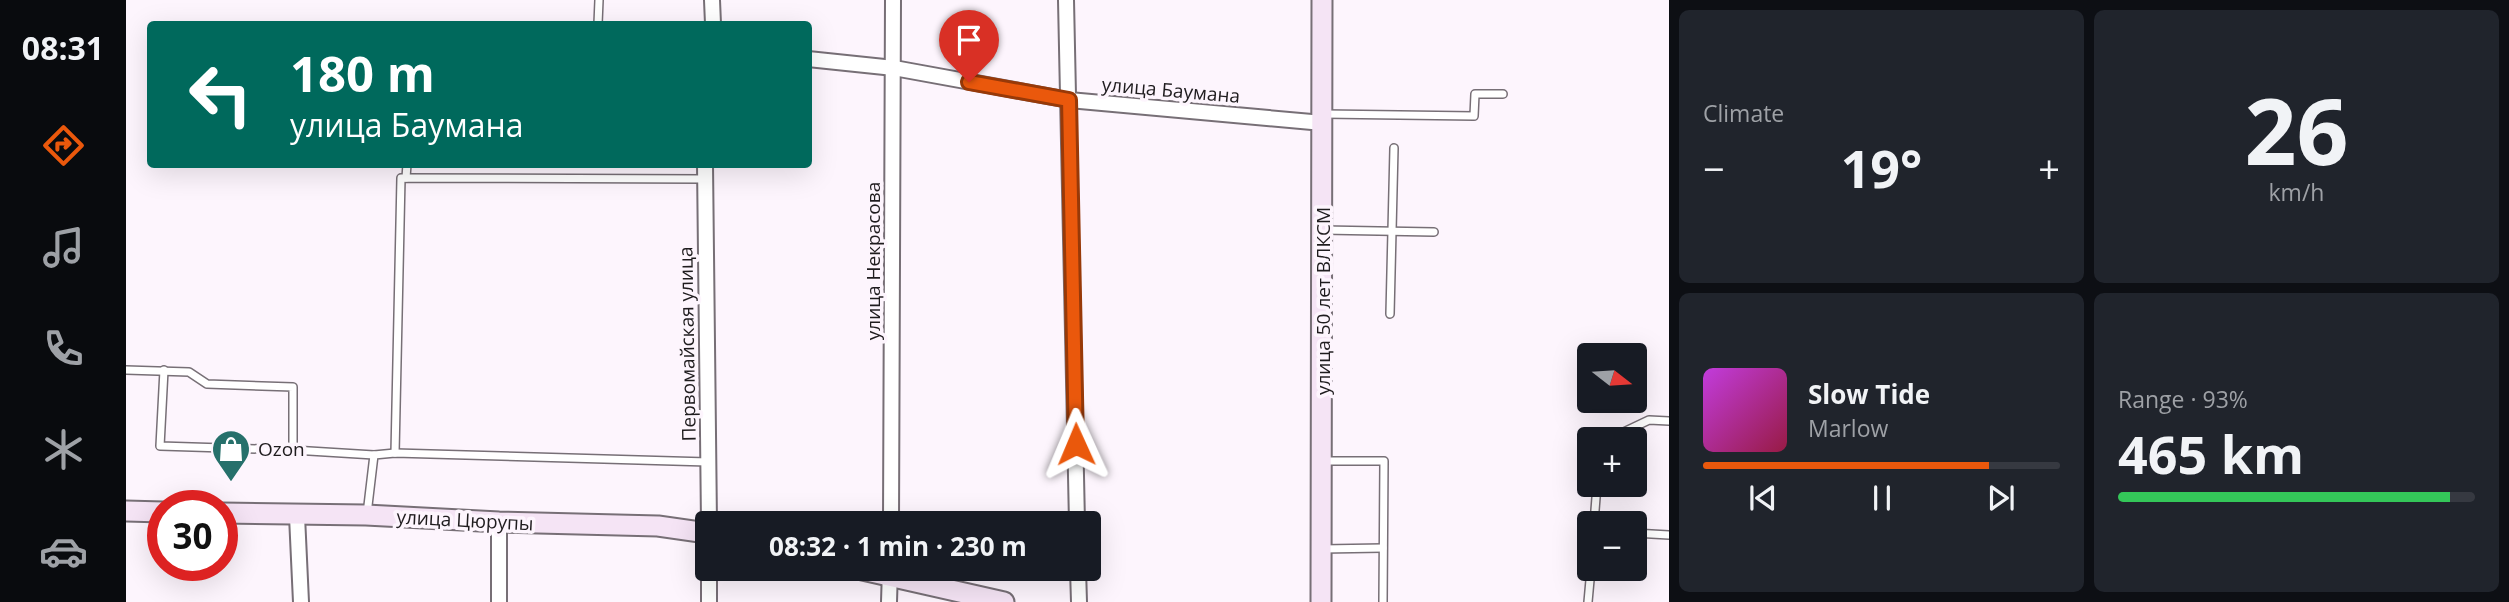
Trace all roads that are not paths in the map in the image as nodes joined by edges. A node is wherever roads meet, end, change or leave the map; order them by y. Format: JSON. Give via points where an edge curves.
{"nodes":[{"id":1,"x":599,"y":0,"type":"edge"},
{"id":2,"x":712,"y":0,"type":"edge"},
{"id":3,"x":894,"y":0,"type":"edge"},
{"id":4,"x":1066,"y":0,"type":"edge"},
{"id":5,"x":1322,"y":0,"type":"edge"},
{"id":6,"x":598,"y":21,"type":"edge"},
{"id":7,"x":713,"y":21,"type":"edge"},
{"id":8,"x":812,"y":59,"type":"edge"},
{"id":9,"x":894,"y":68,"type":"junction"},
{"id":10,"x":1503,"y":94,"type":"dead end"},
{"id":11,"x":1069,"y":100,"type":"junction"},
{"id":12,"x":1323,"y":119,"type":"junction"},
{"id":13,"x":1394,"y":148,"type":"dead end"},
{"id":14,"x":407,"y":168,"type":"edge"},
{"id":15,"x":704,"y":172,"type":"edge"},
{"id":16,"x":406,"y":178,"type":"junction"},
{"id":17,"x":1323,"y":230,"type":"junction"},
{"id":18,"x":1392,"y":231,"type":"junction"},
{"id":19,"x":1434,"y":232,"type":"dead end"},
{"id":20,"x":1390,"y":314,"type":"dead end"},
{"id":21,"x":126,"y":370,"type":"edge"},
{"id":22,"x":164,"y":370,"type":"junction"},
{"id":23,"x":1669,"y":421,"type":"edge"},
{"id":24,"x":1634,"y":427,"type":"edge"},
{"id":25,"x":293,"y":450,"type":"junction"},
{"id":26,"x":395,"y":453,"type":"junction"},
{"id":27,"x":374,"y":455,"type":"junction"},
{"id":28,"x":1322,"y":461,"type":"junction"},
{"id":29,"x":708,"y":463,"type":"junction"},
{"id":30,"x":126,"y":511,"type":"edge"},
{"id":31,"x":709,"y":511,"type":"edge"},
{"id":32,"x":891,"y":511,"type":"edge"},
{"id":33,"x":1077,"y":511,"type":"edge"},
{"id":34,"x":147,"y":512,"type":"edge"},
{"id":35,"x":238,"y":514,"type":"edge"},
{"id":36,"x":366,"y":515,"type":"junction"},
{"id":37,"x":297,"y":516,"type":"junction"},
{"id":38,"x":499,"y":522,"type":"junction"},
{"id":39,"x":695,"y":531,"type":"edge"},
{"id":40,"x":1647,"y":534,"type":"edge"},
{"id":41,"x":1669,"y":535,"type":"edge"},
{"id":42,"x":1384,"y":548,"type":"junction"},
{"id":43,"x":1322,"y":549,"type":"junction"},
{"id":44,"x":709,"y":581,"type":"edge"},
{"id":45,"x":890,"y":581,"type":"edge"},
{"id":46,"x":921,"y":581,"type":"edge"},
{"id":47,"x":1078,"y":581,"type":"edge"},
{"id":48,"x":1590,"y":581,"type":"edge"},
{"id":49,"x":301,"y":602,"type":"edge"},
{"id":50,"x":499,"y":602,"type":"edge"},
{"id":51,"x":709,"y":602,"type":"edge"},
{"id":52,"x":889,"y":602,"type":"edge"},
{"id":53,"x":1004,"y":602,"type":"edge"},
{"id":54,"x":1079,"y":602,"type":"edge"},
{"id":55,"x":1321,"y":602,"type":"edge"},
{"id":56,"x":1383,"y":602,"type":"edge"},
{"id":57,"x":1588,"y":602,"type":"edge"}],
"edges":[{"from":1,"to":6,"type":"lane"},
{"from":2,"to":7,"type":"street"},
{"from":3,"to":9,"type":"street","name":"улица Некрасова"},
{"from":4,"to":11,"type":"street"},
{"from":5,"to":12,"type":"street","name":"улица 50 лет ВЛКСМ"},
{"from":8,"to":9,"type":"street","name":"улица Баумана"},
{"from":9,"to":11,"type":"street","name":"улица Баумана"},
{"from":9,"to":32,"type":"street","name":"улица Некрасова"},
{"from":10,"to":12,"type":"lane","via":[[1475,94],[1474,116]]},
{"from":11,"to":12,"type":"street","name":"улица Баумана"},
{"from":11,"to":33,"type":"street"},
{"from":12,"to":17,"type":"street","name":"улица 50 лет ВЛКСМ"},
{"from":13,"to":18,"type":"lane"},
{"from":14,"to":16,"type":"lane"},
{"from":15,"to":16,"type":"lane"},
{"from":15,"to":29,"type":"street","name":"Первомайская улица"},
{"from":16,"to":26,"type":"lane","via":[[401,178]]},
{"from":17,"to":18,"type":"lane"},
{"from":17,"to":28,"type":"street","name":"улица 50 лет ВЛКСМ"},
{"from":18,"to":19,"type":"lane"},
{"from":18,"to":20,"type":"lane"},
{"from":21,"to":22,"type":"lane"},
{"from":22,"to":25,"type":"lane","via":[[190,372],[207,384],[293,387]]},
{"from":22,"to":25,"type":"lane","via":[[160,446]]},
{"from":23,"to":24,"type":"lane","via":[[1649,420]]},
{"from":25,"to":27,"type":"lane"},
{"from":26,"to":27,"type":"lane"},
{"from":26,"to":29,"type":"lane"},
{"from":27,"to":36,"type":"lane"},
{"from":28,"to":42,"type":"lane","via":[[1384,461]]},
{"from":28,"to":43,"type":"street","name":"улица 50 лет ВЛКСМ"},
{"from":29,"to":31,"type":"street","name":"Первомайская улица"},
{"from":30,"to":34,"type":"street"},
{"from":35,"to":37,"type":"street","name":"улица Цюрупы"},
{"from":36,"to":37,"type":"street","name":"улица Цюрупы"},
{"from":36,"to":38,"type":"street","name":"улица Цюрупы"},
{"from":37,"to":49,"type":"street"},
{"from":38,"to":39,"type":"street","name":"улица Цюрупы","via":[[658,526]]},
{"from":38,"to":50,"type":"street"},
{"from":40,"to":41,"type":"lane"},
{"from":42,"to":43,"type":"lane"},
{"from":42,"to":56,"type":"lane"},
{"from":43,"to":55,"type":"street","name":"улица 50 лет ВЛКСМ"},
{"from":44,"to":51,"type":"street"},
{"from":45,"to":52,"type":"street"},
{"from":46,"to":53,"type":"street"},
{"from":47,"to":54,"type":"street"},
{"from":48,"to":57,"type":"lane"}]}
